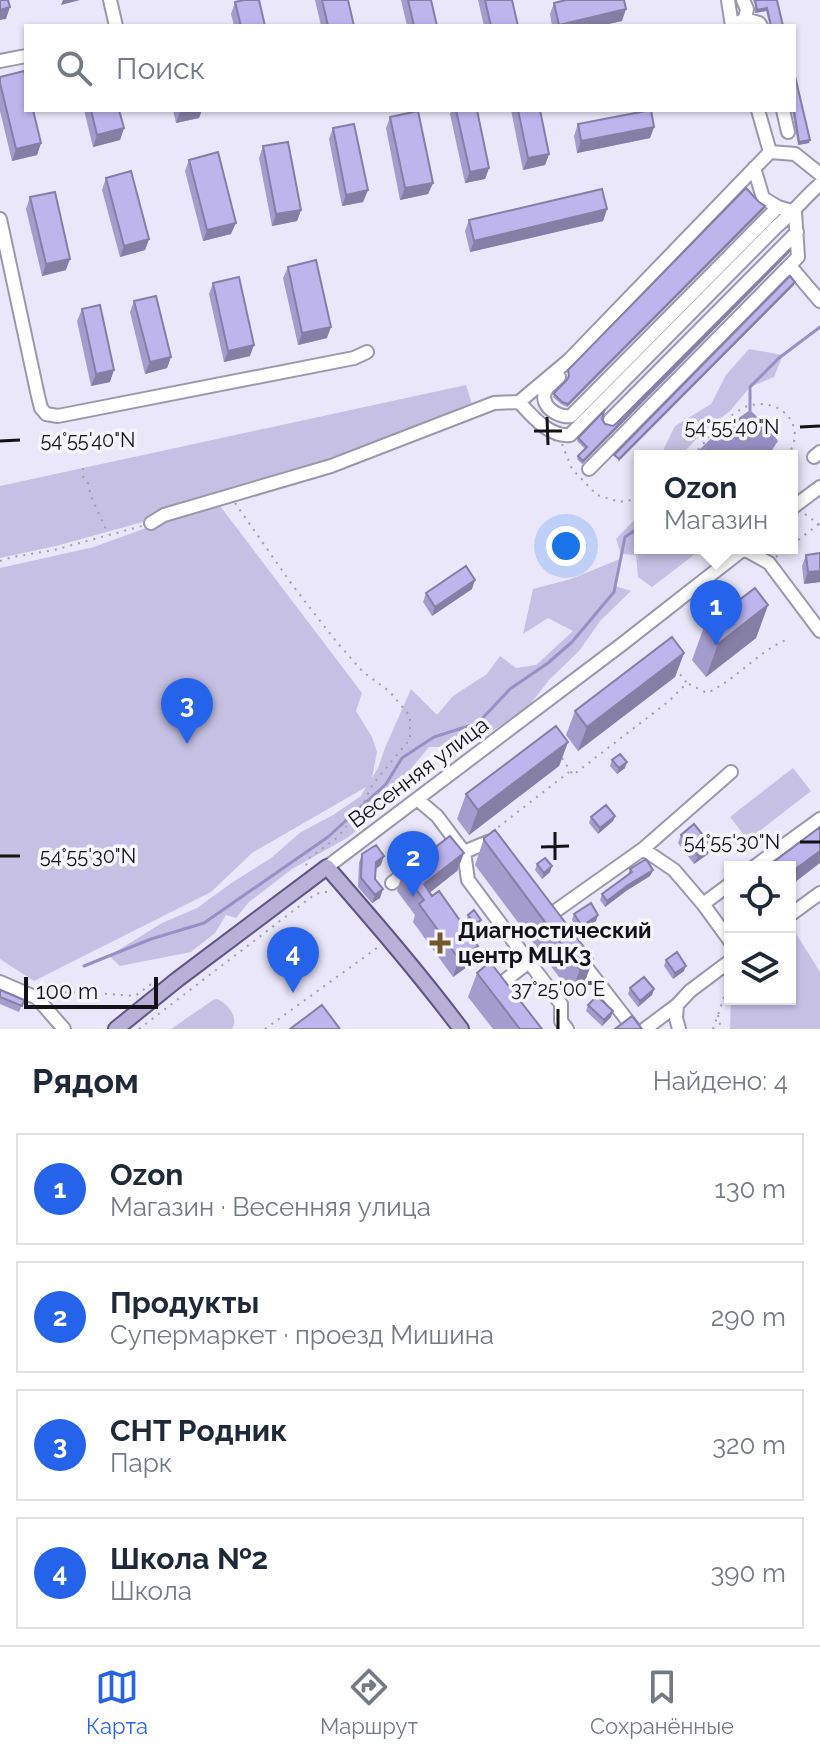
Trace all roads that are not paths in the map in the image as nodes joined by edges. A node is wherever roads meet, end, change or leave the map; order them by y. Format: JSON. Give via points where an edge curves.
{"nodes":[{"id":1,"x":110,"y":0,"type":"edge"},
{"id":2,"x":728,"y":0,"type":"edge"},
{"id":3,"x":743,"y":0,"type":"edge"},
{"id":4,"x":745,"y":19,"type":"junction"},
{"id":5,"x":116,"y":24,"type":"edge"},
{"id":6,"x":732,"y":24,"type":"edge"},
{"id":7,"x":736,"y":24,"type":"edge"},
{"id":8,"x":760,"y":24,"type":"edge"},
{"id":9,"x":24,"y":56,"type":"edge"},
{"id":10,"x":0,"y":61,"type":"edge"},
{"id":11,"x":759,"y":112,"type":"edge"},
{"id":12,"x":783,"y":112,"type":"edge"},
{"id":13,"x":788,"y":132,"type":"dead end"},
{"id":14,"x":770,"y":152,"type":"junction"},
{"id":15,"x":754,"y":168,"type":"junction"},
{"id":16,"x":820,"y":174,"type":"edge"},
{"id":17,"x":820,"y":184,"type":"edge"},
{"id":18,"x":778,"y":207,"type":"junction"},
{"id":19,"x":795,"y":212,"type":"junction"},
{"id":20,"x":0,"y":219,"type":"edge"},
{"id":21,"x":797,"y":232,"type":"junction"},
{"id":22,"x":790,"y":266,"type":"junction"},
{"id":23,"x":820,"y":301,"type":"edge"},
{"id":24,"x":367,"y":352,"type":"dead end"},
{"id":25,"x":569,"y":360,"type":"junction"},
{"id":26,"x":519,"y":402,"type":"junction"},
{"id":27,"x":610,"y":420,"type":"dead end"},
{"id":28,"x":589,"y":469,"type":"dead end"},
{"id":29,"x":820,"y":487,"type":"edge"},
{"id":30,"x":798,"y":503,"type":"edge"},
{"id":31,"x":151,"y":523,"type":"road end"},
{"id":32,"x":738,"y":554,"type":"edge"},
{"id":33,"x":753,"y":554,"type":"edge"},
{"id":34,"x":820,"y":631,"type":"edge"},
{"id":35,"x":731,"y":772,"type":"dead end"},
{"id":36,"x":418,"y":800,"type":"junction"},
{"id":37,"x":820,"y":819,"type":"edge"},
{"id":38,"x":452,"y":836,"type":"junction"},
{"id":39,"x":440,"y":846,"type":"edge"},
{"id":40,"x":643,"y":849,"type":"junction"},
{"id":41,"x":469,"y":850,"type":"junction"},
{"id":42,"x":428,"y":855,"type":"edge"},
{"id":43,"x":498,"y":855,"type":"edge"},
{"id":44,"x":762,"y":861,"type":"edge"},
{"id":45,"x":327,"y":867,"type":"junction"},
{"id":46,"x":392,"y":883,"type":"dead end"},
{"id":47,"x":724,"y":888,"type":"edge"},
{"id":48,"x":820,"y":893,"type":"edge"},
{"id":49,"x":703,"y":904,"type":"junction"},
{"id":50,"x":537,"y":905,"type":"edge"},
{"id":51,"x":796,"y":911,"type":"edge"},
{"id":52,"x":547,"y":917,"type":"junction"},
{"id":53,"x":556,"y":929,"type":"edge"},
{"id":54,"x":724,"y":933,"type":"edge"},
{"id":55,"x":576,"y":954,"type":"edge"},
{"id":56,"x":529,"y":962,"type":"junction"},
{"id":57,"x":724,"y":966,"type":"edge"},
{"id":58,"x":0,"y":982,"type":"edge"},
{"id":59,"x":503,"y":998,"type":"edge"},
{"id":60,"x":677,"y":1005,"type":"junction"},
{"id":61,"x":64,"y":1029,"type":"edge"},
{"id":62,"x":116,"y":1029,"type":"edge"},
{"id":63,"x":461,"y":1029,"type":"edge"},
{"id":64,"x":567,"y":1029,"type":"edge"},
{"id":65,"x":634,"y":1029,"type":"edge"},
{"id":66,"x":645,"y":1029,"type":"edge"},
{"id":67,"x":679,"y":1029,"type":"edge"}],
"edges":[{"from":1,"to":5,"type":"street"},
{"from":2,"to":6,"type":"street"},
{"from":3,"to":4,"type":"street"},
{"from":4,"to":7,"type":"street"},
{"from":4,"to":8,"type":"street"},
{"from":9,"to":10,"type":"street"},
{"from":11,"to":14,"type":"street"},
{"from":12,"to":13,"type":"street"},
{"from":14,"to":15,"type":"street"},
{"from":14,"to":16,"type":"street","via":[[795,154]]},
{"from":15,"to":18,"type":"street","via":[[763,198]]},
{"from":15,"to":25,"type":"street"},
{"from":17,"to":19,"type":"street"},
{"from":18,"to":19,"type":"street"},
{"from":18,"to":25,"type":"street","via":[[571,416],[564,417],[547,405],[545,397]]},
{"from":19,"to":21,"type":"street"},
{"from":19,"to":26,"type":"street","via":[[570,435],[551,432]]},
{"from":20,"to":24,"type":"street","via":[[46,414],[58,416]]},
{"from":21,"to":22,"type":"street","via":[[798,257]]},
{"from":21,"to":27,"type":"street"},
{"from":22,"to":23,"type":"street"},
{"from":22,"to":28,"type":"street"},
{"from":25,"to":26,"type":"street"},
{"from":26,"to":31,"type":"street","via":[[494,403],[331,466]]},
{"from":29,"to":30,"type":"street"},
{"from":32,"to":36,"type":"street","name":"Весенняя улица"},
{"from":33,"to":34,"type":"street","via":[[769,563],[811,611]]},
{"from":35,"to":40,"type":"street"},
{"from":36,"to":38,"type":"street"},
{"from":36,"to":45,"type":"street","name":"Весенняя улица"},
{"from":37,"to":44,"type":"street"},
{"from":38,"to":39,"type":"street"},
{"from":38,"to":41,"type":"street"},
{"from":40,"to":49,"type":"street","via":[[674,870]]},
{"from":40,"to":52,"type":"street"},
{"from":41,"to":43,"type":"street","via":[[488,842]]},
{"from":41,"to":56,"type":"street","via":[[468,880]]},
{"from":42,"to":46,"type":"street"},
{"from":45,"to":62,"type":"main road","name":"Весенняя улица"},
{"from":45,"to":63,"type":"main road"},
{"from":47,"to":49,"type":"street"},
{"from":48,"to":51,"type":"street"},
{"from":49,"to":54,"type":"street"},
{"from":50,"to":52,"type":"street"},
{"from":52,"to":53,"type":"street"},
{"from":55,"to":65,"type":"street"},
{"from":56,"to":59,"type":"street","via":[[495,988]]},
{"from":56,"to":64,"type":"street","via":[[561,1004]]},
{"from":57,"to":60,"type":"street"},
{"from":58,"to":61,"type":"street","via":[[44,1005]]},
{"from":60,"to":66,"type":"street"},
{"from":60,"to":67,"type":"street"}]}
